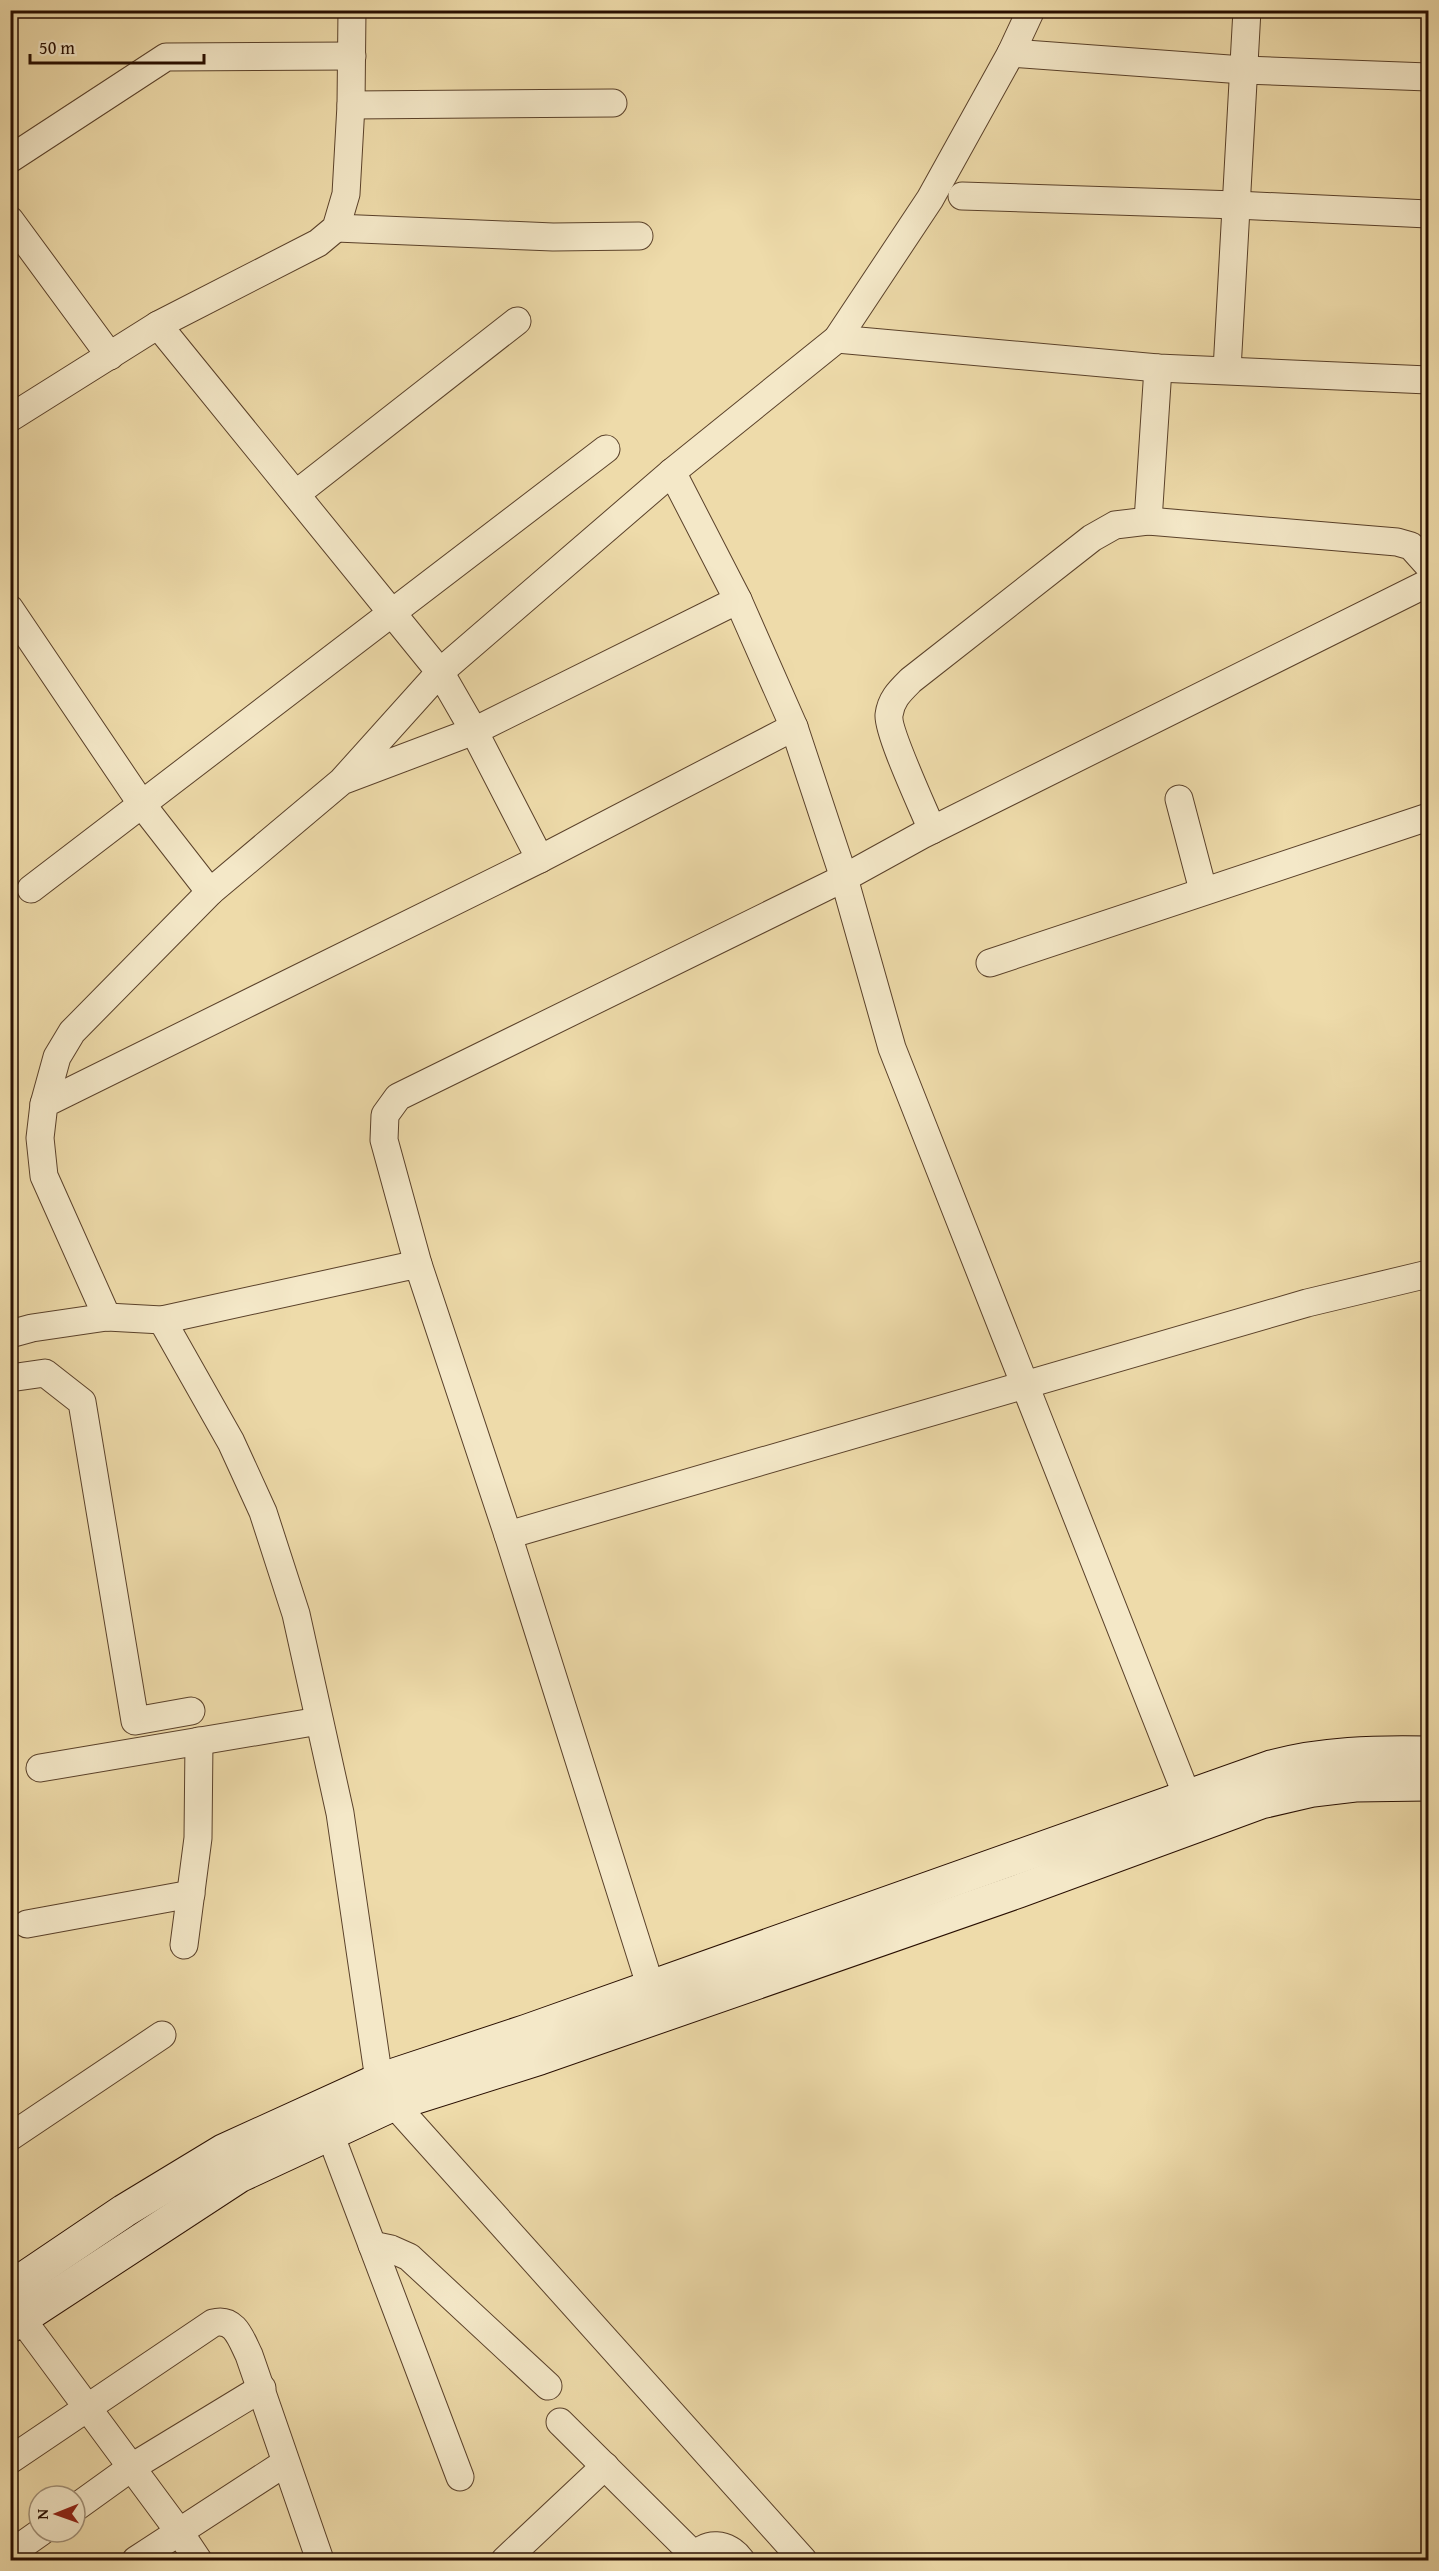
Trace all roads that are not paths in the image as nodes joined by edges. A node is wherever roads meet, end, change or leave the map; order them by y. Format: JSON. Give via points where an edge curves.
{"nodes":[{"id":1,"x":352,"y":10,"type":"edge"},
{"id":2,"x":1031,"y":10,"type":"edge"},
{"id":3,"x":1247,"y":10,"type":"edge"},
{"id":4,"x":1011,"y":53,"type":"junction"},
{"id":5,"x":352,"y":56,"type":"junction"},
{"id":6,"x":1243,"y":70,"type":"junction"},
{"id":7,"x":1428,"y":77,"type":"edge"},
{"id":8,"x":613,"y":103,"type":"dead end"},
{"id":9,"x":351,"y":105,"type":"junction"},
{"id":10,"x":10,"y":159,"type":"edge"},
{"id":11,"x":962,"y":196,"type":"dead end"},
{"id":12,"x":1236,"y":204,"type":"junction"},
{"id":13,"x":1428,"y":214,"type":"edge"},
{"id":14,"x":10,"y":220,"type":"edge"},
{"id":15,"x":336,"y":228,"type":"junction"},
{"id":16,"x":639,"y":236,"type":"dead end"},
{"id":17,"x":517,"y":321,"type":"dead end"},
{"id":18,"x":158,"y":325,"type":"junction"},
{"id":19,"x":837,"y":339,"type":"junction"},
{"id":20,"x":110,"y":356,"type":"junction"},
{"id":21,"x":1158,"y":368,"type":"junction"},
{"id":22,"x":1227,"y":370,"type":"junction"},
{"id":23,"x":1428,"y":380,"type":"edge"},
{"id":24,"x":10,"y":418,"type":"edge"},
{"id":25,"x":606,"y":449,"type":"dead end"},
{"id":26,"x":672,"y":472,"type":"junction"},
{"id":27,"x":296,"y":494,"type":"junction"},
{"id":28,"x":1148,"y":521,"type":"junction"},
{"id":29,"x":1428,"y":566,"type":"edge"},
{"id":30,"x":1428,"y":583,"type":"edge"},
{"id":31,"x":738,"y":600,"type":"junction"},
{"id":32,"x":10,"y":609,"type":"edge"},
{"id":33,"x":392,"y":612,"type":"junction"},
{"id":34,"x":440,"y":672,"type":"junction"},
{"id":35,"x":794,"y":727,"type":"junction"},
{"id":36,"x":474,"y":731,"type":"junction"},
{"id":37,"x":342,"y":781,"type":"junction"},
{"id":38,"x":1179,"y":799,"type":"dead end"},
{"id":39,"x":142,"y":806,"type":"junction"},
{"id":40,"x":1428,"y":817,"type":"edge"},
{"id":41,"x":932,"y":830,"type":"junction"},
{"id":42,"x":540,"y":859,"type":"junction"},
{"id":43,"x":844,"y":878,"type":"junction"},
{"id":44,"x":31,"y":889,"type":"dead end"},
{"id":45,"x":1203,"y":891,"type":"junction"},
{"id":46,"x":210,"y":892,"type":"junction"},
{"id":47,"x":990,"y":963,"type":"dead end"},
{"id":48,"x":44,"y":1104,"type":"junction"},
{"id":49,"x":418,"y":1264,"type":"junction"},
{"id":50,"x":1428,"y":1274,"type":"edge"},
{"id":51,"x":101,"y":1318,"type":"junction"},
{"id":52,"x":162,"y":1320,"type":"junction"},
{"id":53,"x":21,"y":1331,"type":"edge"},
{"id":54,"x":10,"y":1378,"type":"edge"},
{"id":55,"x":1024,"y":1386,"type":"junction"},
{"id":56,"x":508,"y":1535,"type":"junction"},
{"id":57,"x":191,"y":1711,"type":"dead end"},
{"id":58,"x":319,"y":1721,"type":"junction"},
{"id":59,"x":208,"y":1740,"type":"junction"},
{"id":60,"x":1428,"y":1753,"type":"edge"},
{"id":61,"x":40,"y":1768,"type":"dead end"},
{"id":62,"x":1428,"y":1784,"type":"edge"},
{"id":63,"x":1187,"y":1796,"type":"junction"},
{"id":64,"x":191,"y":1894,"type":"junction"},
{"id":65,"x":27,"y":1924,"type":"dead end"},
{"id":66,"x":184,"y":1945,"type":"dead end"},
{"id":67,"x":655,"y":2001,"type":"junction"},
{"id":68,"x":162,"y":2035,"type":"dead end"},
{"id":69,"x":386,"y":2092,"type":"junction"},
{"id":70,"x":330,"y":2134,"type":"junction"},
{"id":71,"x":10,"y":2137,"type":"edge"},
{"id":72,"x":272,"y":2145,"type":"junction"},
{"id":73,"x":231,"y":2164,"type":"junction"},
{"id":74,"x":372,"y":2245,"type":"junction"},
{"id":75,"x":10,"y":2288,"type":"edge"},
{"id":76,"x":14,"y":2316,"type":"edge"},
{"id":77,"x":548,"y":2386,"type":"dead end"},
{"id":78,"x":262,"y":2388,"type":"junction"},
{"id":79,"x":86,"y":2409,"type":"junction"},
{"id":80,"x":560,"y":2422,"type":"dead end"},
{"id":81,"x":10,"y":2460,"type":"edge"},
{"id":82,"x":285,"y":2463,"type":"junction"},
{"id":83,"x":605,"y":2466,"type":"junction"},
{"id":84,"x":132,"y":2467,"type":"junction"},
{"id":85,"x":460,"y":2477,"type":"dead end"},
{"id":86,"x":87,"y":2499,"type":"edge"},
{"id":87,"x":768,"y":2522,"type":"junction"},
{"id":88,"x":180,"y":2533,"type":"junction"},
{"id":89,"x":27,"y":2543,"type":"edge"},
{"id":90,"x":15,"y":2552,"type":"edge"},
{"id":91,"x":739,"y":2557,"type":"edge"},
{"id":92,"x":694,"y":2558,"type":"edge"},
{"id":93,"x":136,"y":2560,"type":"edge"},
{"id":94,"x":198,"y":2560,"type":"edge"},
{"id":95,"x":320,"y":2560,"type":"edge"},
{"id":96,"x":505,"y":2560,"type":"edge"},
{"id":97,"x":803,"y":2560,"type":"edge"}],
"edges":[{"from":1,"to":5,"type":"street"},
{"from":2,"to":4,"type":"street"},
{"from":3,"to":6,"type":"street"},
{"from":4,"to":6,"type":"street"},
{"from":4,"to":19,"type":"street","via":[[930,199]]},
{"from":5,"to":9,"type":"street"},
{"from":5,"to":10,"type":"street","via":[[166,57]]},
{"from":6,"to":7,"type":"street"},
{"from":6,"to":12,"type":"street"},
{"from":8,"to":9,"type":"street"},
{"from":9,"to":15,"type":"street","via":[[346,194]]},
{"from":11,"to":12,"type":"street"},
{"from":12,"to":13,"type":"street"},
{"from":12,"to":22,"type":"street"},
{"from":14,"to":20,"type":"street"},
{"from":15,"to":16,"type":"street","via":[[553,237]]},
{"from":15,"to":18,"type":"street","via":[[318,243]]},
{"from":17,"to":27,"type":"street"},
{"from":18,"to":20,"type":"street"},
{"from":18,"to":27,"type":"street"},
{"from":19,"to":21,"type":"street"},
{"from":19,"to":26,"type":"street"},
{"from":20,"to":24,"type":"street"},
{"from":21,"to":22,"type":"street"},
{"from":21,"to":28,"type":"street"},
{"from":22,"to":23,"type":"street"},
{"from":25,"to":33,"type":"street"},
{"from":26,"to":31,"type":"street"},
{"from":26,"to":34,"type":"street"},
{"from":27,"to":33,"type":"street"},
{"from":28,"to":29,"type":"street","via":[[1397,542],[1411,546]]},
{"from":28,"to":41,"type":"street","via":[[1115,525],[1092,538],[894,697],[888,717]]},
{"from":30,"to":41,"type":"street"},
{"from":31,"to":35,"type":"street"},
{"from":31,"to":36,"type":"street"},
{"from":32,"to":39,"type":"street"},
{"from":33,"to":34,"type":"street"},
{"from":33,"to":39,"type":"street"},
{"from":34,"to":36,"type":"street"},
{"from":34,"to":37,"type":"street"},
{"from":35,"to":42,"type":"street"},
{"from":35,"to":43,"type":"street"},
{"from":36,"to":37,"type":"street"},
{"from":36,"to":42,"type":"street"},
{"from":37,"to":46,"type":"street"},
{"from":38,"to":45,"type":"street"},
{"from":39,"to":44,"type":"street"},
{"from":39,"to":46,"type":"street"},
{"from":40,"to":45,"type":"street"},
{"from":41,"to":43,"type":"street"},
{"from":42,"to":48,"type":"street"},
{"from":43,"to":49,"type":"street","via":[[398,1097],[385,1115],[384,1140]]},
{"from":43,"to":55,"type":"street","via":[[892,1048]]},
{"from":45,"to":47,"type":"street"},
{"from":46,"to":48,"type":"street","via":[[72,1032],[57,1056]]},
{"from":48,"to":51,"type":"street","via":[[40,1138],[44,1176]]},
{"from":49,"to":52,"type":"street"},
{"from":49,"to":56,"type":"street"},
{"from":50,"to":55,"type":"street","via":[[1307,1303]]},
{"from":51,"to":52,"type":"street"},
{"from":51,"to":53,"type":"street"},
{"from":52,"to":58,"type":"street","via":[[231,1442],[263,1512],[296,1614]]},
{"from":54,"to":57,"type":"street","via":[[45,1373],[82,1402],[135,1720]]},
{"from":55,"to":56,"type":"street"},
{"from":55,"to":63,"type":"street"},
{"from":56,"to":67,"type":"street"},
{"from":58,"to":59,"type":"street"},
{"from":58,"to":69,"type":"street","via":[[340,1813]]},
{"from":59,"to":61,"type":"street"},
{"from":59,"to":64,"type":"street"},
{"from":60,"to":63,"type":"street","via":[[1304,1757]]},
{"from":62,"to":67,"type":"street","via":[[1334,1787],[1261,1802],[1019,1891]]},
{"from":63,"to":67,"type":"street"},
{"from":64,"to":65,"type":"street"},
{"from":64,"to":66,"type":"street"},
{"from":67,"to":69,"type":"street","via":[[527,2031]]},
{"from":68,"to":71,"type":"street"},
{"from":69,"to":70,"type":"street"},
{"from":69,"to":72,"type":"street"},
{"from":69,"to":87,"type":"street"},
{"from":70,"to":72,"type":"street"},
{"from":70,"to":74,"type":"street"},
{"from":72,"to":73,"type":"street"},
{"from":73,"to":75,"type":"street","via":[[124,2211]]},
{"from":73,"to":76,"type":"street"},
{"from":74,"to":77,"type":"street","via":[[409,2257]]},
{"from":74,"to":85,"type":"street"},
{"from":76,"to":79,"type":"street"},
{"from":78,"to":79,"type":"street","via":[[234,2326],[219,2321]]},
{"from":78,"to":82,"type":"street"},
{"from":78,"to":84,"type":"street"},
{"from":79,"to":81,"type":"street"},
{"from":79,"to":84,"type":"street"},
{"from":80,"to":83,"type":"street"},
{"from":82,"to":88,"type":"street"},
{"from":82,"to":95,"type":"street"},
{"from":83,"to":92,"type":"street"},
{"from":83,"to":96,"type":"street"},
{"from":84,"to":86,"type":"street"},
{"from":84,"to":88,"type":"street"},
{"from":87,"to":91,"type":"street"},
{"from":87,"to":97,"type":"street"},
{"from":88,"to":93,"type":"street"},
{"from":88,"to":94,"type":"street"},
{"from":89,"to":90,"type":"street"},
{"from":91,"to":92,"type":"street","via":[[720,2545],[702,2550]]}]}
